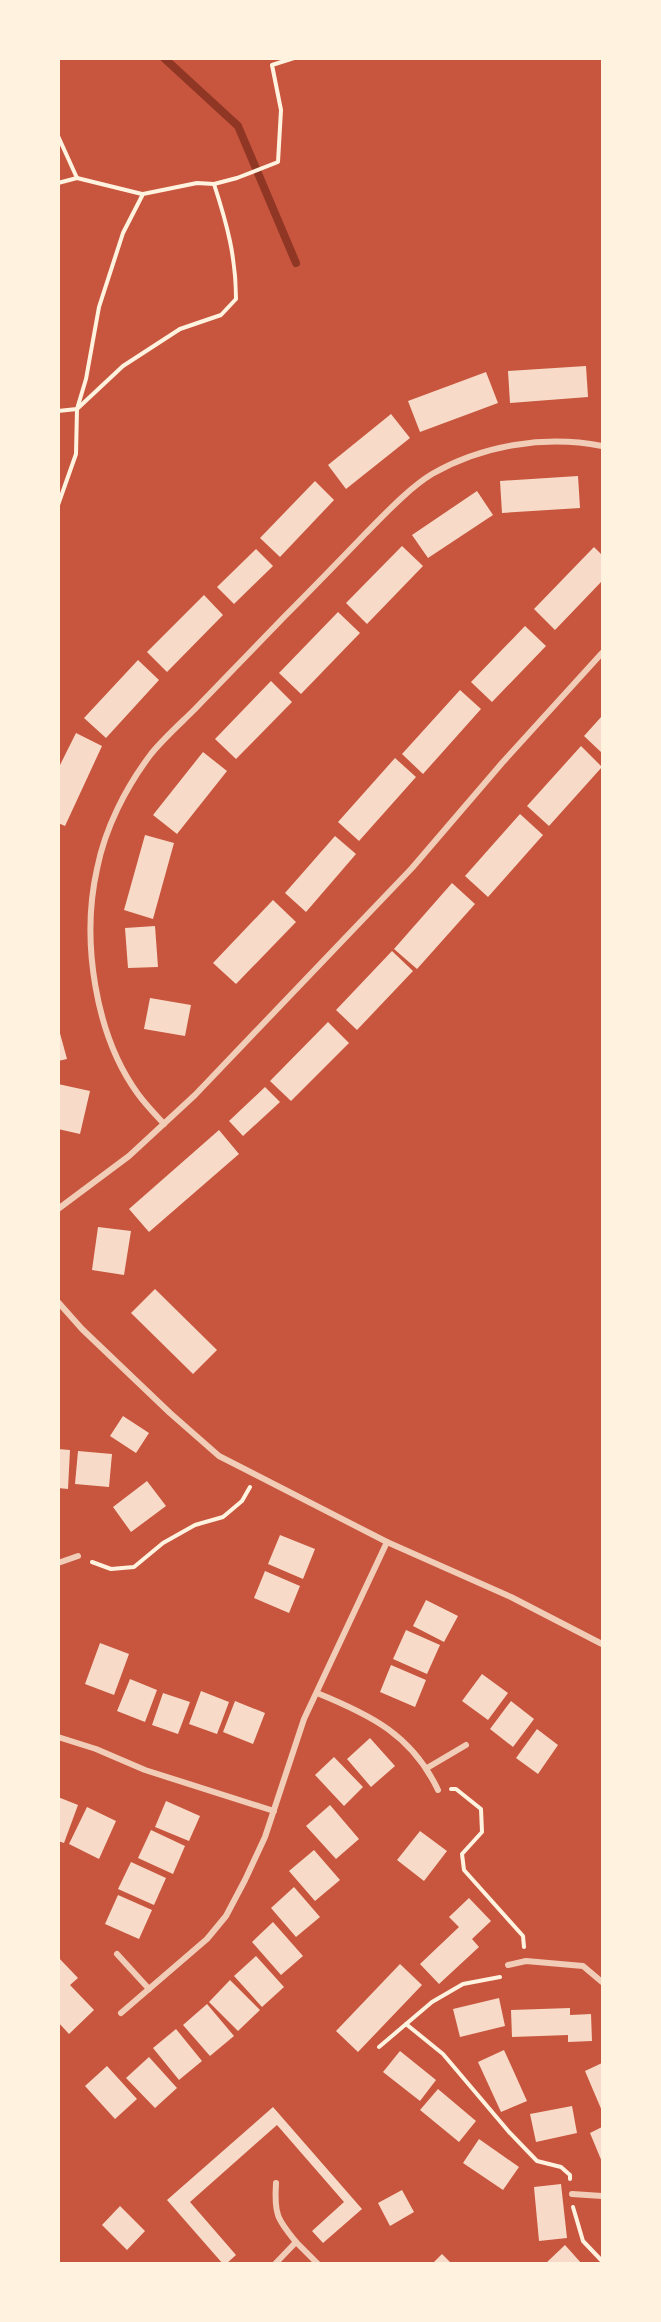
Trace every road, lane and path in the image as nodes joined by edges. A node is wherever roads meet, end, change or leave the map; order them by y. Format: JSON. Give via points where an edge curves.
{"nodes":[{"id":1,"x":271,"y":58,"type":"edge"},
{"id":2,"x":294,"y":58,"type":"edge"},
{"id":3,"x":272,"y":65,"type":"junction"},
{"id":4,"x":58,"y":136,"type":"edge"},
{"id":5,"x":77,"y":178,"type":"junction"},
{"id":6,"x":58,"y":183,"type":"edge"},
{"id":7,"x":214,"y":183,"type":"junction"},
{"id":8,"x":143,"y":194,"type":"junction"},
{"id":9,"x":76,"y":408,"type":"junction"},
{"id":10,"x":58,"y":411,"type":"edge"},
{"id":11,"x":603,"y":446,"type":"edge"},
{"id":12,"x":58,"y":505,"type":"edge"},
{"id":13,"x":603,"y":653,"type":"edge"},
{"id":14,"x":164,"y":1124,"type":"junction"},
{"id":15,"x":58,"y":1209,"type":"edge"},
{"id":16,"x":58,"y":1302,"type":"edge"},
{"id":17,"x":257,"y":1476,"type":"junction"},
{"id":18,"x":387,"y":1542,"type":"junction"},
{"id":19,"x":78,"y":1556,"type":"joint"},
{"id":20,"x":58,"y":1563,"type":"edge"},
{"id":21,"x":603,"y":1644,"type":"edge"},
{"id":22,"x":317,"y":1693,"type":"junction"},
{"id":23,"x":58,"y":1737,"type":"edge"},
{"id":24,"x":466,"y":1745,"type":"dead end"},
{"id":25,"x":428,"y":1768,"type":"junction"},
{"id":26,"x":438,"y":1790,"type":"joint"},
{"id":27,"x":273,"y":1811,"type":"junction"},
{"id":28,"x":117,"y":1954,"type":"dead end"},
{"id":29,"x":526,"y":1961,"type":"junction"},
{"id":30,"x":508,"y":1965,"type":"joint"},
{"id":31,"x":603,"y":1982,"type":"edge"},
{"id":32,"x":149,"y":1989,"type":"junction"},
{"id":33,"x":122,"y":2013,"type":"dead end"},
{"id":34,"x":406,"y":2024,"type":"junction"},
{"id":35,"x":379,"y":2048,"type":"dead end"},
{"id":36,"x":276,"y":2183,"type":"dead end"},
{"id":37,"x":572,"y":2194,"type":"junction"},
{"id":38,"x":603,"y":2196,"type":"edge"},
{"id":39,"x":296,"y":2242,"type":"junction"},
{"id":40,"x":603,"y":2261,"type":"edge"},
{"id":41,"x":275,"y":2264,"type":"edge"},
{"id":42,"x":318,"y":2264,"type":"edge"}],
"edges":[{"from":1,"to":3,"type":"path"},
{"from":2,"to":3,"type":"path"},
{"from":3,"to":7,"type":"path","via":[[281,110],[278,162]]},
{"from":4,"to":5,"type":"path"},
{"from":5,"to":6,"type":"path"},
{"from":5,"to":8,"type":"path"},
{"from":7,"to":8,"type":"path"},
{"from":7,"to":9,"type":"path","via":[[229,229],[236,299],[221,315],[180,329],[123,366]]},
{"from":8,"to":9,"type":"path","via":[[123,233],[99,307],[86,379]]},
{"from":9,"to":10,"type":"path"},
{"from":9,"to":12,"type":"path","via":[[76,454]]},
{"from":11,"to":14,"type":"street","via":[[554,441],[507,446],[454,463],[430,476],[381,518],[152,753],[135,778],[115,816],[96,869],[90,937],[95,983],[114,1050],[138,1094]]},
{"from":13,"to":14,"type":"street","via":[[351,933]]},
{"from":14,"to":15,"type":"street","via":[[129,1156]]},
{"from":16,"to":17,"type":"street","via":[[162,1406],[219,1456]]},
{"from":17,"to":18,"type":"street"},
{"from":17,"to":19,"type":"path","via":[[242,1501],[223,1516],[195,1525],[163,1543],[134,1567],[111,1569]]},
{"from":18,"to":21,"type":"street","via":[[511,1597]]},
{"from":18,"to":22,"type":"street"},
{"from":19,"to":20,"type":"street"},
{"from":22,"to":25,"type":"street","via":[[383,1725],[407,1743]]},
{"from":22,"to":27,"type":"street","via":[[304,1719]]},
{"from":23,"to":27,"type":"street"},
{"from":24,"to":25,"type":"street"},
{"from":25,"to":26,"type":"street"},
{"from":26,"to":29,"type":"path","via":[[456,1789],[481,1809],[482,1832],[462,1854],[464,1870],[523,1936]]},
{"from":27,"to":32,"type":"street","via":[[265,1837],[225,1916],[207,1939]]},
{"from":28,"to":32,"type":"street"},
{"from":29,"to":30,"type":"street"},
{"from":29,"to":31,"type":"street","via":[[583,1966]]},
{"from":30,"to":34,"type":"path","via":[[500,1977],[463,1984],[432,2002]]},
{"from":32,"to":33,"type":"street"},
{"from":34,"to":35,"type":"path"},
{"from":34,"to":37,"type":"path","via":[[443,2054],[537,2161],[570,2175]]},
{"from":36,"to":39,"type":"street","via":[[279,2221]]},
{"from":37,"to":38,"type":"street"},
{"from":37,"to":40,"type":"path","via":[[583,2241]]},
{"from":39,"to":41,"type":"street"},
{"from":39,"to":42,"type":"street"}]}
